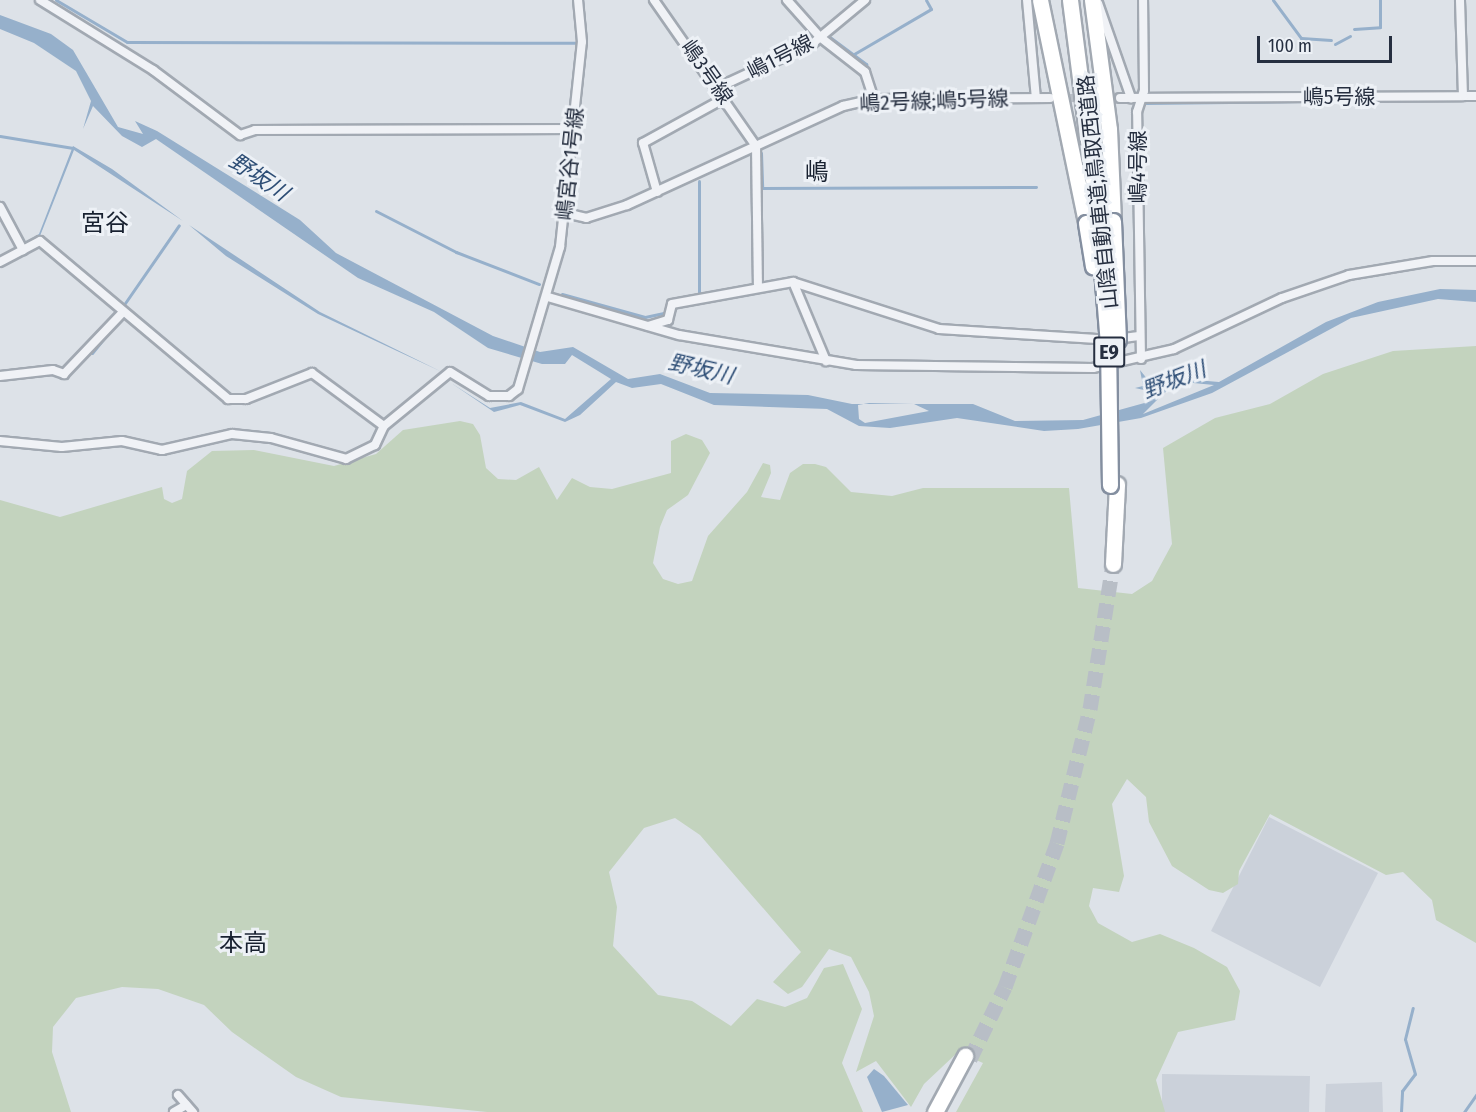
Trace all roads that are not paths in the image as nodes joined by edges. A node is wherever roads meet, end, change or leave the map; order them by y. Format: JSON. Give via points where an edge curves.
{"nodes":[{"id":1,"x":40,"y":0,"type":"edge"},
{"id":2,"x":578,"y":0,"type":"edge"},
{"id":3,"x":654,"y":0,"type":"edge"},
{"id":4,"x":787,"y":0,"type":"edge"},
{"id":5,"x":865,"y":0,"type":"edge"},
{"id":6,"x":1027,"y":0,"type":"edge"},
{"id":7,"x":1040,"y":0,"type":"edge"},
{"id":8,"x":1070,"y":0,"type":"edge"},
{"id":9,"x":1075,"y":0,"type":"edge"},
{"id":10,"x":1094,"y":0,"type":"edge"},
{"id":11,"x":1143,"y":0,"type":"edge"},
{"id":12,"x":1460,"y":0,"type":"edge"},
{"id":13,"x":820,"y":37,"type":"junction"},
{"id":14,"x":719,"y":87,"type":"junction"},
{"id":15,"x":1463,"y":96,"type":"junction"},
{"id":16,"x":1476,"y":96,"type":"edge"},
{"id":17,"x":725,"y":98,"type":"junction"},
{"id":18,"x":1036,"y":98,"type":"junction"},
{"id":19,"x":1050,"y":98,"type":"tunnel mouth"},
{"id":20,"x":1120,"y":98,"type":"tunnel mouth"},
{"id":21,"x":1135,"y":98,"type":"junction"},
{"id":22,"x":874,"y":99,"type":"junction"},
{"id":23,"x":573,"y":129,"type":"junction"},
{"id":24,"x":756,"y":146,"type":"junction"},
{"id":25,"x":657,"y":192,"type":"junction"},
{"id":26,"x":0,"y":207,"type":"edge"},
{"id":27,"x":565,"y":213,"type":"junction"},
{"id":28,"x":1100,"y":221,"type":"junction"},
{"id":29,"x":23,"y":250,"type":"junction"},
{"id":30,"x":1476,"y":261,"type":"edge"},
{"id":31,"x":0,"y":262,"type":"edge"},
{"id":32,"x":794,"y":282,"type":"junction"},
{"id":33,"x":758,"y":284,"type":"junction"},
{"id":34,"x":548,"y":297,"type":"junction"},
{"id":35,"x":123,"y":312,"type":"junction"},
{"id":36,"x":648,"y":326,"type":"junction"},
{"id":37,"x":1139,"y":336,"type":"junction"},
{"id":38,"x":1123,"y":338,"type":"dead end"},
{"id":39,"x":1097,"y":339,"type":"dead end"},
{"id":40,"x":1141,"y":359,"type":"junction"},
{"id":41,"x":826,"y":361,"type":"junction"},
{"id":42,"x":0,"y":376,"type":"edge"},
{"id":43,"x":384,"y":426,"type":"junction"},
{"id":44,"x":1113,"y":427,"type":"junction"},
{"id":45,"x":0,"y":441,"type":"edge"},
{"id":46,"x":1109,"y":563,"type":"tunnel mouth"},
{"id":47,"x":967,"y":1058,"type":"tunnel mouth"},
{"id":48,"x":178,"y":1095,"type":"dead end"},
{"id":49,"x":190,"y":1108,"type":"edge"},
{"id":50,"x":941,"y":1108,"type":"edge"},
{"id":51,"x":174,"y":1112,"type":"edge"}],
"edges":[{"from":1,"to":23,"type":"street","via":[[153,70],[240,135],[255,130]]},
{"from":2,"to":23,"type":"street","name":"嶋宮谷1号線","via":[[582,42]]},
{"from":3,"to":14,"type":"street","name":"嶋3号線"},
{"from":4,"to":13,"type":"street"},
{"from":5,"to":13,"type":"street","name":"嶋1号線"},
{"from":6,"to":18,"type":"street"},
{"from":7,"to":28,"type":"highway"},
{"from":8,"to":28,"type":"highway","name":"山陰自動車道;鳥取西道路"},
{"from":9,"to":28,"type":"highway","name":"山陰自動車道;鳥取西道路"},
{"from":10,"to":21,"type":"street"},
{"from":10,"to":28,"type":"highway","via":[[1109,129]]},
{"from":11,"to":21,"type":"street","name":"嶋4号線","via":[[1144,91]]},
{"from":12,"to":15,"type":"street"},
{"from":13,"to":14,"type":"street","name":"嶋1号線"},
{"from":13,"to":22,"type":"street","via":[[865,72]]},
{"from":14,"to":17,"type":"street","name":"嶋3号線"},
{"from":15,"to":16,"type":"street","name":"嶋5号線"},
{"from":15,"to":21,"type":"street","name":"嶋5号線"},
{"from":17,"to":24,"type":"street","name":"嶋3号線"},
{"from":17,"to":25,"type":"street","via":[[643,143]]},
{"from":18,"to":19,"type":"street","name":"嶋2号線;嶋5号線"},
{"from":18,"to":22,"type":"street","name":"嶋2号線;嶋5号線"},
{"from":20,"to":21,"type":"street","name":"嶋5号線"},
{"from":21,"to":37,"type":"street","name":"嶋4号線"},
{"from":22,"to":24,"type":"street","name":"嶋2号線;嶋5号線","via":[[820,112]]},
{"from":23,"to":27,"type":"street","name":"嶋宮谷1号線"},
{"from":24,"to":25,"type":"street","name":"嶋2号線;嶋5号線"},
{"from":24,"to":33,"type":"street"},
{"from":25,"to":27,"type":"street","name":"嶋2号線;嶋5号線","via":[[599,215]]},
{"from":26,"to":29,"type":"street"},
{"from":27,"to":34,"type":"street","name":"嶋宮谷1号線"},
{"from":28,"to":44,"type":"highway","bridge":true},
{"from":28,"to":44,"type":"highway","bridge":true,"via":[[1120,373]]},
{"from":29,"to":31,"type":"street"},
{"from":29,"to":35,"type":"street","via":[[40,241]]},
{"from":30,"to":40,"type":"street","via":[[1402,266],[1316,285]]},
{"from":32,"to":33,"type":"street"},
{"from":32,"to":39,"type":"street","via":[[939,329]]},
{"from":32,"to":41,"type":"street"},
{"from":33,"to":36,"type":"street","via":[[672,304],[668,320]]},
{"from":34,"to":36,"type":"street"},
{"from":34,"to":43,"type":"street","name":"嶋宮谷1号線","via":[[518,389],[499,399],[450,372]]},
{"from":35,"to":42,"type":"street","via":[[64,374],[53,370]]},
{"from":35,"to":43,"type":"street","via":[[228,399],[246,399],[312,373]]},
{"from":36,"to":41,"type":"street"},
{"from":37,"to":38,"type":"street"},
{"from":37,"to":40,"type":"street","name":"嶋4号線"},
{"from":40,"to":41,"type":"street","via":[[1093,368],[1018,370]]},
{"from":43,"to":45,"type":"street","via":[[375,446],[346,459],[271,438],[231,434],[162,450],[122,441],[62,447]]},
{"from":44,"to":46,"type":"highway","bridge":true},
{"from":47,"to":50,"type":"highway"},
{"from":48,"to":49,"type":"street"},
{"from":49,"to":51,"type":"street"}]}
